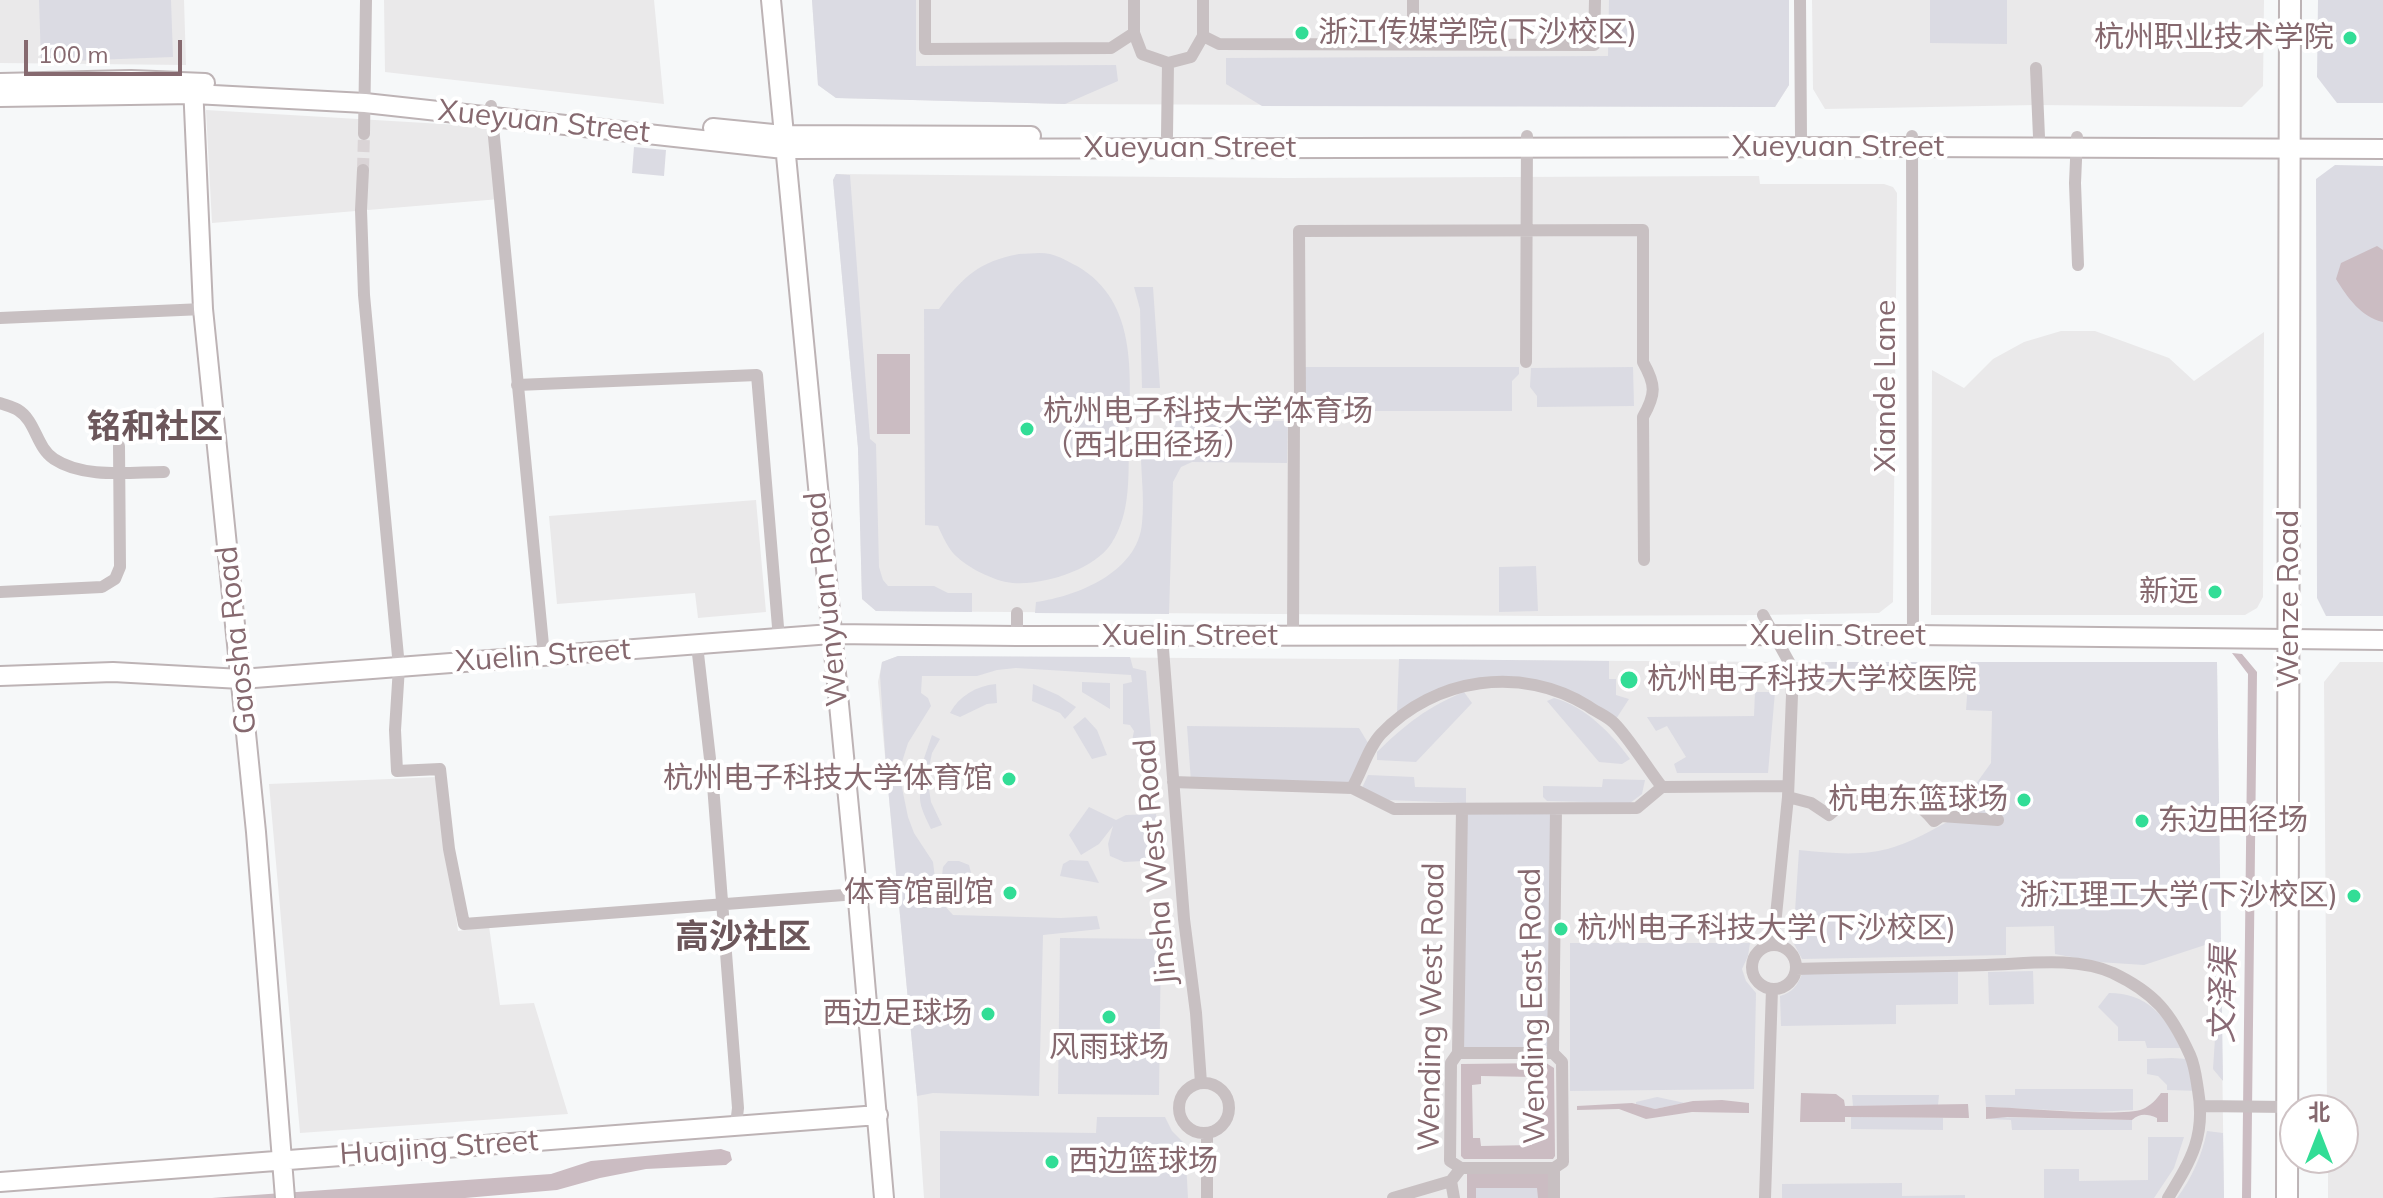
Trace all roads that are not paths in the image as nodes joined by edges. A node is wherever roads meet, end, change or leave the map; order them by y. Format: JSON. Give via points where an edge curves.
{"nodes":[{"id":1,"x":366,"y":0,"type":"edge"},
{"id":2,"x":771,"y":0,"type":"edge"},
{"id":3,"x":925,"y":0,"type":"edge"},
{"id":4,"x":1134,"y":0,"type":"edge"},
{"id":5,"x":1203,"y":0,"type":"edge"},
{"id":6,"x":1413,"y":0,"type":"edge"},
{"id":7,"x":1595,"y":0,"type":"edge"},
{"id":8,"x":1800,"y":0,"type":"edge"},
{"id":9,"x":2290,"y":0,"type":"edge"},
{"id":10,"x":1134,"y":33,"type":"junction"},
{"id":11,"x":1203,"y":36,"type":"junction"},
{"id":12,"x":1413,"y":44,"type":"junction"},
{"id":13,"x":1168,"y":63,"type":"junction"},
{"id":14,"x":2036,"y":68,"type":"dead end"},
{"id":15,"x":0,"y":83,"type":"edge"},
{"id":16,"x":194,"y":88,"type":"junction"},
{"id":17,"x":0,"y":97,"type":"edge"},
{"id":18,"x":365,"y":99,"type":"junction"},
{"id":19,"x":492,"y":111,"type":"junction"},
{"id":20,"x":364,"y":134,"type":"tunnel mouth"},
{"id":21,"x":1167,"y":136,"type":"junction"},
{"id":22,"x":1801,"y":136,"type":"junction"},
{"id":23,"x":2039,"y":137,"type":"junction"},
{"id":24,"x":2383,"y":137,"type":"edge"},
{"id":25,"x":783,"y":142,"type":"junction"},
{"id":26,"x":1527,"y":142,"type":"junction"},
{"id":27,"x":1912,"y":142,"type":"junction"},
{"id":28,"x":2077,"y":142,"type":"junction"},
{"id":29,"x":2291,"y":143,"type":"junction"},
{"id":30,"x":2383,"y":149,"type":"edge"},
{"id":31,"x":363,"y":170,"type":"tunnel mouth"},
{"id":32,"x":1527,"y":231,"type":"junction"},
{"id":33,"x":2078,"y":265,"type":"dead end"},
{"id":34,"x":203,"y":309,"type":"junction"},
{"id":35,"x":0,"y":318,"type":"edge"},
{"id":36,"x":1526,"y":362,"type":"dead end"},
{"id":37,"x":517,"y":385,"type":"junction"},
{"id":38,"x":0,"y":403,"type":"edge"},
{"id":39,"x":119,"y":446,"type":"dead end"},
{"id":40,"x":119,"y":472,"type":"junction"},
{"id":41,"x":164,"y":472,"type":"dead end"},
{"id":42,"x":1644,"y":560,"type":"dead end"},
{"id":43,"x":0,"y":592,"type":"edge"},
{"id":44,"x":1017,"y":613,"type":"dead end"},
{"id":45,"x":1763,"y":615,"type":"dead end"},
{"id":46,"x":831,"y":634,"type":"junction"},
{"id":47,"x":1293,"y":635,"type":"junction"},
{"id":48,"x":1913,"y":635,"type":"junction"},
{"id":49,"x":1017,"y":636,"type":"junction"},
{"id":50,"x":1162,"y":636,"type":"junction"},
{"id":51,"x":1775,"y":637,"type":"junction"},
{"id":52,"x":779,"y":639,"type":"junction"},
{"id":53,"x":2289,"y":640,"type":"junction"},
{"id":54,"x":2383,"y":640,"type":"edge"},
{"id":55,"x":697,"y":645,"type":"junction"},
{"id":56,"x":544,"y":655,"type":"junction"},
{"id":57,"x":399,"y":667,"type":"junction"},
{"id":58,"x":0,"y":676,"type":"edge"},
{"id":59,"x":241,"y":679,"type":"junction"},
{"id":60,"x":1173,"y":782,"type":"junction"},
{"id":61,"x":1662,"y":787,"type":"junction"},
{"id":62,"x":1352,"y":788,"type":"junction"},
{"id":63,"x":1788,"y":792,"type":"junction"},
{"id":64,"x":1462,"y":809,"type":"junction"},
{"id":65,"x":1556,"y":809,"type":"junction"},
{"id":66,"x":1998,"y":820,"type":"dead end"},
{"id":67,"x":857,"y":894,"type":"junction"},
{"id":68,"x":722,"y":905,"type":"junction"},
{"id":69,"x":1773,"y":945,"type":"junction"},
{"id":70,"x":1796,"y":969,"type":"junction"},
{"id":71,"x":1772,"y":989,"type":"junction"},
{"id":72,"x":1458,"y":1053,"type":"junction"},
{"id":73,"x":1553,"y":1053,"type":"junction"},
{"id":74,"x":1201,"y":1083,"type":"junction"},
{"id":75,"x":2201,"y":1106,"type":"junction"},
{"id":76,"x":2276,"y":1107,"type":"junction"},
{"id":77,"x":878,"y":1115,"type":"junction"},
{"id":78,"x":736,"y":1125,"type":"junction"},
{"id":79,"x":1207,"y":1134,"type":"junction"},
{"id":80,"x":281,"y":1160,"type":"junction"},
{"id":81,"x":1461,"y":1168,"type":"junction"},
{"id":82,"x":1554,"y":1168,"type":"junction"},
{"id":83,"x":1451,"y":1181,"type":"junction"},
{"id":84,"x":0,"y":1182,"type":"edge"},
{"id":85,"x":285,"y":1198,"type":"edge"},
{"id":86,"x":884,"y":1198,"type":"edge"},
{"id":87,"x":1207,"y":1198,"type":"edge"},
{"id":88,"x":1393,"y":1198,"type":"edge"},
{"id":89,"x":1454,"y":1198,"type":"edge"},
{"id":90,"x":1554,"y":1198,"type":"edge"},
{"id":91,"x":1765,"y":1198,"type":"edge"},
{"id":92,"x":2168,"y":1198,"type":"edge"},
{"id":93,"x":2287,"y":1198,"type":"edge"}],
"edges":[{"from":1,"to":18,"type":"street"},
{"from":2,"to":25,"type":"main road","name":"Wenyuan Road"},
{"from":3,"to":10,"type":"street","via":[[925,49],[1111,48]]},
{"from":4,"to":10,"type":"street"},
{"from":5,"to":11,"type":"street"},
{"from":6,"to":12,"type":"street"},
{"from":7,"to":12,"type":"street","via":[[1594,45]]},
{"from":8,"to":22,"type":"street"},
{"from":9,"to":29,"type":"main road","name":"Wenze Road"},
{"from":10,"to":13,"type":"street","via":[[1142,54]]},
{"from":11,"to":12,"type":"street","via":[[1219,44]]},
{"from":11,"to":13,"type":"street","via":[[1191,57]]},
{"from":13,"to":21,"type":"street"},
{"from":14,"to":23,"type":"street"},
{"from":15,"to":16,"type":"main road","name":"Xueyuan Street"},
{"from":16,"to":17,"type":"main road","name":"Xueyuan Street"},
{"from":16,"to":18,"type":"main road","name":"Xueyuan Street"},
{"from":16,"to":34,"type":"main road","name":"Gaosha Road"},
{"from":18,"to":19,"type":"main road","name":"Xueyuan Street"},
{"from":18,"to":20,"type":"street"},
{"from":19,"to":25,"type":"main road","name":"Xueyuan Street"},
{"from":19,"to":37,"type":"street"},
{"from":21,"to":25,"type":"main road","name":"Xueyuan Street"},
{"from":21,"to":26,"type":"main road","name":"Xueyuan Street"},
{"from":22,"to":26,"type":"main road","name":"Xueyuan Street"},
{"from":22,"to":27,"type":"main road","name":"Xueyuan Street"},
{"from":23,"to":27,"type":"main road","name":"Xueyuan Street"},
{"from":23,"to":28,"type":"main road","name":"Xueyuan Street"},
{"from":24,"to":29,"type":"main road","name":"Xueyuan Street"},
{"from":25,"to":26,"type":"main road","name":"Xueyuan Street"},
{"from":25,"to":46,"type":"main road","name":"Wenyuan Road"},
{"from":26,"to":27,"type":"main road","name":"Xueyuan Street"},
{"from":26,"to":32,"type":"street"},
{"from":27,"to":28,"type":"main road","name":"Xueyuan Street"},
{"from":27,"to":48,"type":"street","name":"Xiande Lane"},
{"from":28,"to":29,"type":"main road","name":"Xueyuan Street"},
{"from":28,"to":33,"type":"street"},
{"from":29,"to":30,"type":"main road","name":"Xueyuan Street"},
{"from":29,"to":53,"type":"main road","name":"Wenze Road"},
{"from":31,"to":57,"type":"street","via":[[364,295]]},
{"from":32,"to":36,"type":"street"},
{"from":32,"to":42,"type":"street","via":[[1643,230],[1643,362],[1653,380],[1652,400],[1643,417]]},
{"from":32,"to":47,"type":"street","via":[[1299,231]]},
{"from":34,"to":35,"type":"street"},
{"from":34,"to":59,"type":"main road","name":"Gaosha Road"},
{"from":37,"to":52,"type":"street","via":[[757,375]]},
{"from":37,"to":56,"type":"street"},
{"from":38,"to":40,"type":"street","via":[[18,410],[32,424],[53,458],[91,471]]},
{"from":39,"to":40,"type":"street"},
{"from":40,"to":41,"type":"street"},
{"from":40,"to":43,"type":"street","via":[[120,567],[115,579],[102,587]]},
{"from":44,"to":49,"type":"street"},
{"from":45,"to":51,"type":"street"},
{"from":46,"to":49,"type":"main road","name":"Xuelin Street"},
{"from":46,"to":52,"type":"main road","name":"Xuelin Street"},
{"from":46,"to":67,"type":"main road","name":"Wenyuan Road"},
{"from":47,"to":50,"type":"main road","name":"Xuelin Street"},
{"from":47,"to":51,"type":"main road","name":"Xuelin Street"},
{"from":48,"to":51,"type":"main road","name":"Xuelin Street"},
{"from":48,"to":53,"type":"main road","name":"Xuelin Street"},
{"from":49,"to":50,"type":"main road","name":"Xuelin Street"},
{"from":50,"to":60,"type":"street","name":"Jinsha West Road"},
{"from":51,"to":63,"type":"street","via":[[1789,662],[1792,695]]},
{"from":52,"to":55,"type":"main road","name":"Xuelin Street"},
{"from":53,"to":54,"type":"main road","name":"Xuelin Street"},
{"from":53,"to":76,"type":"main road","name":"Wenze Road"},
{"from":55,"to":56,"type":"main road","name":"Xuelin Street"},
{"from":55,"to":68,"type":"street"},
{"from":56,"to":57,"type":"main road","name":"Xuelin Street"},
{"from":57,"to":59,"type":"main road","name":"Xuelin Street"},
{"from":57,"to":68,"type":"street","via":[[397,771],[440,769],[464,924]]},
{"from":58,"to":59,"type":"main road","name":"Xuelin Street","via":[[113,672]]},
{"from":59,"to":80,"type":"main road","name":"Gaosha Road"},
{"from":60,"to":62,"type":"street"},
{"from":60,"to":74,"type":"street","name":"Jinsha West Road"},
{"from":61,"to":62,"type":"street","via":[[1613,722],[1571,696],[1518,681],[1465,686],[1423,701],[1381,735]]},
{"from":61,"to":63,"type":"street"},
{"from":61,"to":65,"type":"street","via":[[1637,808]]},
{"from":62,"to":64,"type":"street","via":[[1394,809]]},
{"from":63,"to":66,"type":"street","via":[[1829,815],[1855,795],[1875,792],[1915,802],[1934,821],[1941,816]]},
{"from":63,"to":69,"type":"street"},
{"from":64,"to":65,"type":"street"},
{"from":64,"to":72,"type":"street","name":"Wending West Road"},
{"from":65,"to":73,"type":"street","name":"Wending East Road"},
{"from":67,"to":68,"type":"street"},
{"from":67,"to":77,"type":"main road","name":"Wenyuan Road"},
{"from":68,"to":78,"type":"street"},
{"from":69,"to":70,"type":"street","via":[[1792,954]]},
{"from":69,"to":71,"type":"street","via":[[1760,950],[1752,969],[1757,982]]},
{"from":70,"to":71,"type":"street","via":[[1784,987]]},
{"from":70,"to":75,"type":"street","via":[[2065,963],[2110,972],[2167,1010],[2194,1065]]},
{"from":71,"to":91,"type":"street"},
{"from":72,"to":73,"type":"street"},
{"from":72,"to":81,"type":"street","name":"Wending West Road","via":[[1451,1063],[1450,1161]]},
{"from":73,"to":82,"type":"street","name":"Wending East Road","via":[[1562,1062],[1563,1162]]},
{"from":74,"to":79,"type":"street","via":[[1221,1090],[1229,1104],[1224,1124]]},
{"from":74,"to":79,"type":"street","via":[[1183,1093],[1179,1113],[1192,1131]]},
{"from":75,"to":76,"type":"street"},
{"from":75,"to":92,"type":"street","via":[[2201,1131]]},
{"from":76,"to":93,"type":"main road","name":"Wenze Road"},
{"from":77,"to":78,"type":"main road","name":"Huajing Street"},
{"from":77,"to":86,"type":"main road","name":"Wenyuan Road"},
{"from":78,"to":80,"type":"main road","name":"Huajing Street"},
{"from":79,"to":87,"type":"street"},
{"from":80,"to":84,"type":"main road","name":"Huajing Street"},
{"from":80,"to":85,"type":"main road","name":"Gaosha Road"},
{"from":81,"to":82,"type":"street"},
{"from":81,"to":83,"type":"street","name":"Wending West Road"},
{"from":82,"to":90,"type":"street","name":"Wending East Road"},
{"from":83,"to":88,"type":"street"},
{"from":83,"to":89,"type":"street","name":"Wending West Road"}]}
